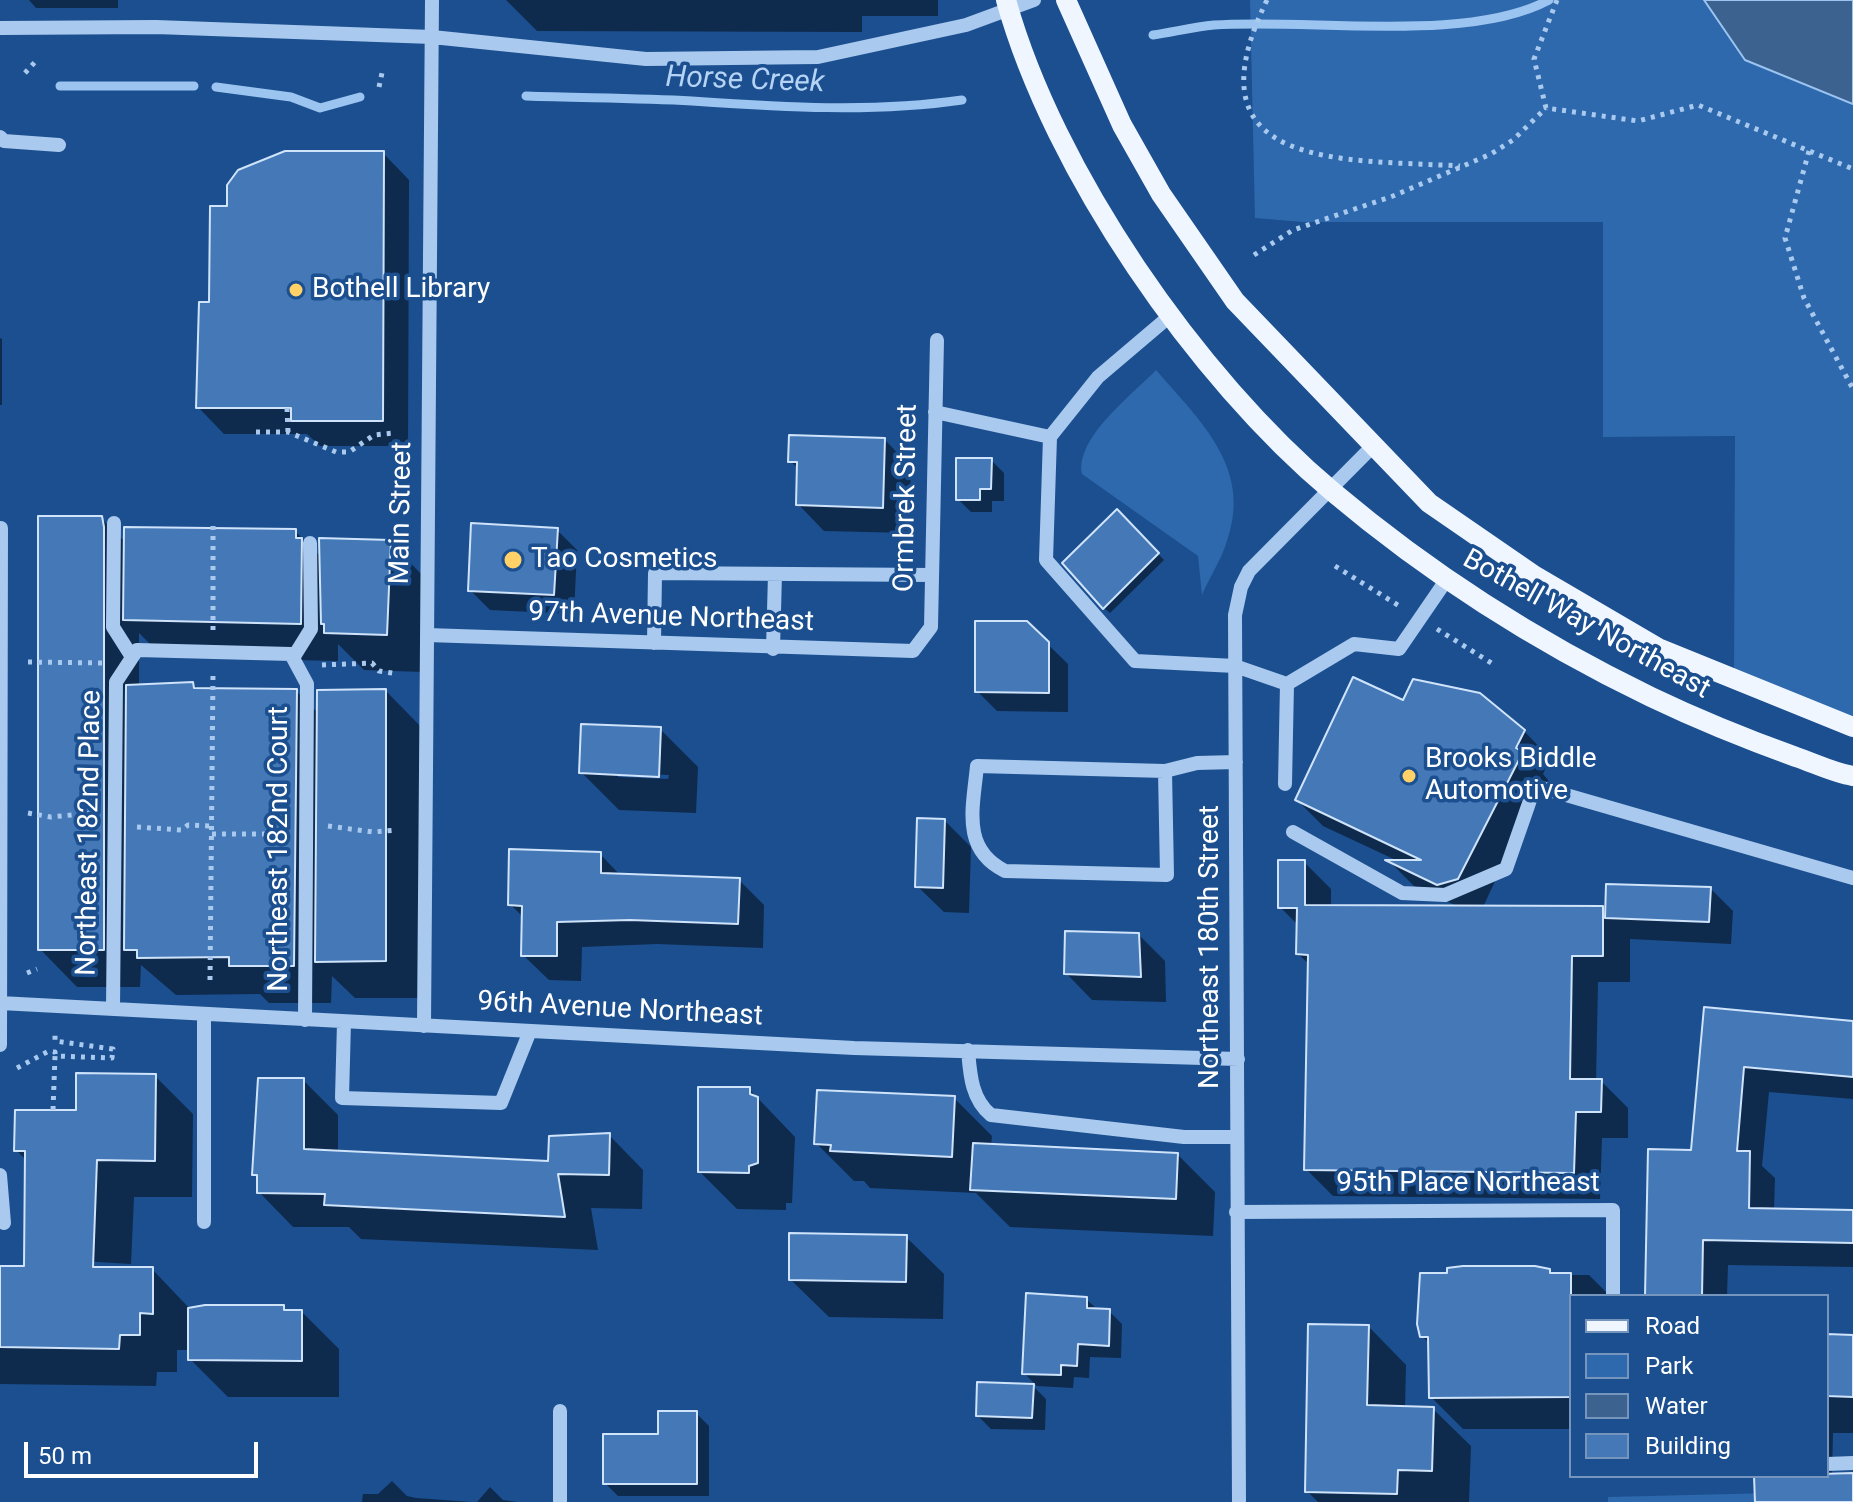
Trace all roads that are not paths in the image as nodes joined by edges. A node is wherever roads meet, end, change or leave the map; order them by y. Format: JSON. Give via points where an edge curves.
{"nodes":[{"id":1,"x":432,"y":0,"type":"edge"},
{"id":2,"x":1034,"y":0,"type":"edge"},
{"id":3,"x":1066,"y":0,"type":"edge"},
{"id":4,"x":1007,"y":5,"type":"edge"},
{"id":5,"x":0,"y":28,"type":"edge"},
{"id":6,"x":432,"y":37,"type":"junction"},
{"id":7,"x":0,"y":137,"type":"edge"},
{"id":8,"x":59,"y":145,"type":"dead end"},
{"id":9,"x":1171,"y":315,"type":"junction"},
{"id":10,"x":937,"y":340,"type":"dead end"},
{"id":11,"x":935,"y":412,"type":"junction"},
{"id":12,"x":1050,"y":437,"type":"junction"},
{"id":13,"x":1373,"y":446,"type":"junction"},
{"id":14,"x":1331,"y":491,"type":"junction"},
{"id":15,"x":114,"y":523,"type":"dead end"},
{"id":16,"x":1,"y":528,"type":"edge"},
{"id":17,"x":310,"y":543,"type":"dead end"},
{"id":18,"x":775,"y":574,"type":"junction"},
{"id":19,"x":931,"y":575,"type":"junction"},
{"id":20,"x":1447,"y":579,"type":"junction"},
{"id":21,"x":427,"y":635,"type":"junction"},
{"id":22,"x":1,"y":636,"type":"edge"},
{"id":23,"x":654,"y":643,"type":"junction"},
{"id":24,"x":773,"y":649,"type":"junction"},
{"id":25,"x":913,"y":651,"type":"joint"},
{"id":26,"x":132,"y":657,"type":"junction"},
{"id":27,"x":293,"y":658,"type":"junction"},
{"id":28,"x":1235,"y":666,"type":"junction"},
{"id":29,"x":1287,"y":684,"type":"junction"},
{"id":30,"x":1853,"y":727,"type":"edge"},
{"id":31,"x":1236,"y":762,"type":"junction"},
{"id":32,"x":1165,"y":771,"type":"junction"},
{"id":33,"x":1853,"y":776,"type":"edge"},
{"id":34,"x":1285,"y":784,"type":"dead end"},
{"id":35,"x":1293,"y":832,"type":"dead end"},
{"id":36,"x":1853,"y":878,"type":"edge"},
{"id":37,"x":1,"y":1003,"type":"edge"},
{"id":38,"x":113,"y":1009,"type":"junction"},
{"id":39,"x":204,"y":1014,"type":"junction"},
{"id":40,"x":305,"y":1020,"type":"junction"},
{"id":41,"x":344,"y":1022,"type":"junction"},
{"id":42,"x":424,"y":1026,"type":"junction"},
{"id":43,"x":530,"y":1031,"type":"junction"},
{"id":44,"x":0,"y":1045,"type":"edge"},
{"id":45,"x":968,"y":1050,"type":"junction"},
{"id":46,"x":1238,"y":1059,"type":"junction"},
{"id":47,"x":1237,"y":1137,"type":"junction"},
{"id":48,"x":0,"y":1175,"type":"edge"},
{"id":49,"x":1236,"y":1212,"type":"junction"},
{"id":50,"x":204,"y":1222,"type":"dead end"},
{"id":51,"x":4,"y":1223,"type":"dead end"},
{"id":52,"x":1613,"y":1294,"type":"edge"},
{"id":53,"x":560,"y":1411,"type":"dead end"},
{"id":54,"x":1853,"y":1463,"type":"edge"},
{"id":55,"x":1829,"y":1464,"type":"edge"},
{"id":56,"x":560,"y":1502,"type":"edge"},
{"id":57,"x":1239,"y":1502,"type":"edge"}],
"edges":[{"from":1,"to":6,"type":"street","name":"Main Street"},
{"from":2,"to":4,"type":"street"},
{"from":3,"to":13,"type":"main road","name":"Bothell Way Northeast","via":[[1122,125],[1188,233],[1235,301]]},
{"from":4,"to":6,"type":"street","via":[[966,25],[818,57],[646,59]]},
{"from":4,"to":9,"type":"main road","name":"Bothell Way Northeast","via":[[1052,119],[1105,221]]},
{"from":5,"to":6,"type":"street","via":[[156,27]]},
{"from":6,"to":21,"type":"street","name":"Main Street"},
{"from":7,"to":8,"type":"street"},
{"from":9,"to":12,"type":"street","via":[[1098,377]]},
{"from":9,"to":14,"type":"main road","name":"Bothell Way Northeast","via":[[1246,406]]},
{"from":10,"to":11,"type":"street","name":"Ormbrek Street"},
{"from":11,"to":12,"type":"street"},
{"from":11,"to":19,"type":"street","name":"Ormbrek Street"},
{"from":12,"to":28,"type":"street","via":[[1046,560],[1135,661]]},
{"from":13,"to":14,"type":"street","name":"Northeast 180th Street"},
{"from":13,"to":30,"type":"main road","name":"Bothell Way Northeast","via":[[1429,503],[1535,576],[1658,648]]},
{"from":14,"to":20,"type":"main road","name":"Bothell Way Northeast"},
{"from":14,"to":28,"type":"street","name":"Northeast 180th Street","via":[[1249,571],[1235,615]]},
{"from":15,"to":26,"type":"street","name":"Northeast 182nd Place","via":[[113,627]]},
{"from":16,"to":22,"type":"street"},
{"from":17,"to":27,"type":"street","via":[[311,629]]},
{"from":18,"to":19,"type":"street"},
{"from":18,"to":23,"type":"street","via":[[655,573]]},
{"from":18,"to":24,"type":"street"},
{"from":19,"to":25,"type":"street","name":"Ormbrek Street","via":[[931,627]]},
{"from":20,"to":29,"type":"street","via":[[1399,649],[1354,644]]},
{"from":20,"to":33,"type":"main road","name":"Bothell Way Northeast","via":[[1613,678],[1719,730]]},
{"from":21,"to":23,"type":"street","name":"97th Avenue Northeast"},
{"from":21,"to":42,"type":"street","name":"Main Street"},
{"from":22,"to":37,"type":"street"},
{"from":23,"to":24,"type":"street","name":"97th Avenue Northeast"},
{"from":24,"to":25,"type":"street","name":"97th Avenue Northeast"},
{"from":26,"to":27,"type":"street","via":[[137,650]]},
{"from":26,"to":38,"type":"street","name":"Northeast 182nd Place","via":[[116,682]]},
{"from":27,"to":40,"type":"street","name":"Northeast 182nd Court","via":[[307,684]]},
{"from":28,"to":29,"type":"street"},
{"from":28,"to":31,"type":"street","name":"Northeast 180th Street"},
{"from":29,"to":34,"type":"street"},
{"from":31,"to":32,"type":"street"},
{"from":31,"to":46,"type":"street","name":"Northeast 180th Street"},
{"from":32,"to":32,"type":"street","via":[[977,766],[971,821],[977,846],[989,863],[1005,871],[1167,875]]},
{"from":35,"to":36,"type":"street","via":[[1402,893],[1445,895],[1506,869],[1535,786]]},
{"from":37,"to":38,"type":"street","name":"96th Avenue Northeast"},
{"from":37,"to":44,"type":"street"},
{"from":38,"to":39,"type":"street","name":"96th Avenue Northeast"},
{"from":39,"to":40,"type":"street","name":"96th Avenue Northeast"},
{"from":39,"to":50,"type":"street"},
{"from":40,"to":41,"type":"street","name":"96th Avenue Northeast"},
{"from":41,"to":42,"type":"street","name":"96th Avenue Northeast"},
{"from":41,"to":43,"type":"street","via":[[342,1098],[501,1103]]},
{"from":42,"to":43,"type":"street","name":"96th Avenue Northeast"},
{"from":43,"to":45,"type":"street","name":"96th Avenue Northeast"},
{"from":45,"to":46,"type":"street","name":"96th Avenue Northeast"},
{"from":45,"to":47,"type":"street","via":[[972,1085],[991,1115],[1184,1137]]},
{"from":46,"to":47,"type":"street","name":"Northeast 180th Street"},
{"from":47,"to":49,"type":"street","name":"Northeast 180th Street"},
{"from":48,"to":51,"type":"street"},
{"from":49,"to":52,"type":"street","name":"95th Place Northeast","via":[[1613,1210]]},
{"from":49,"to":57,"type":"street","name":"Northeast 180th Street"},
{"from":53,"to":56,"type":"street"},
{"from":54,"to":55,"type":"street"}]}
